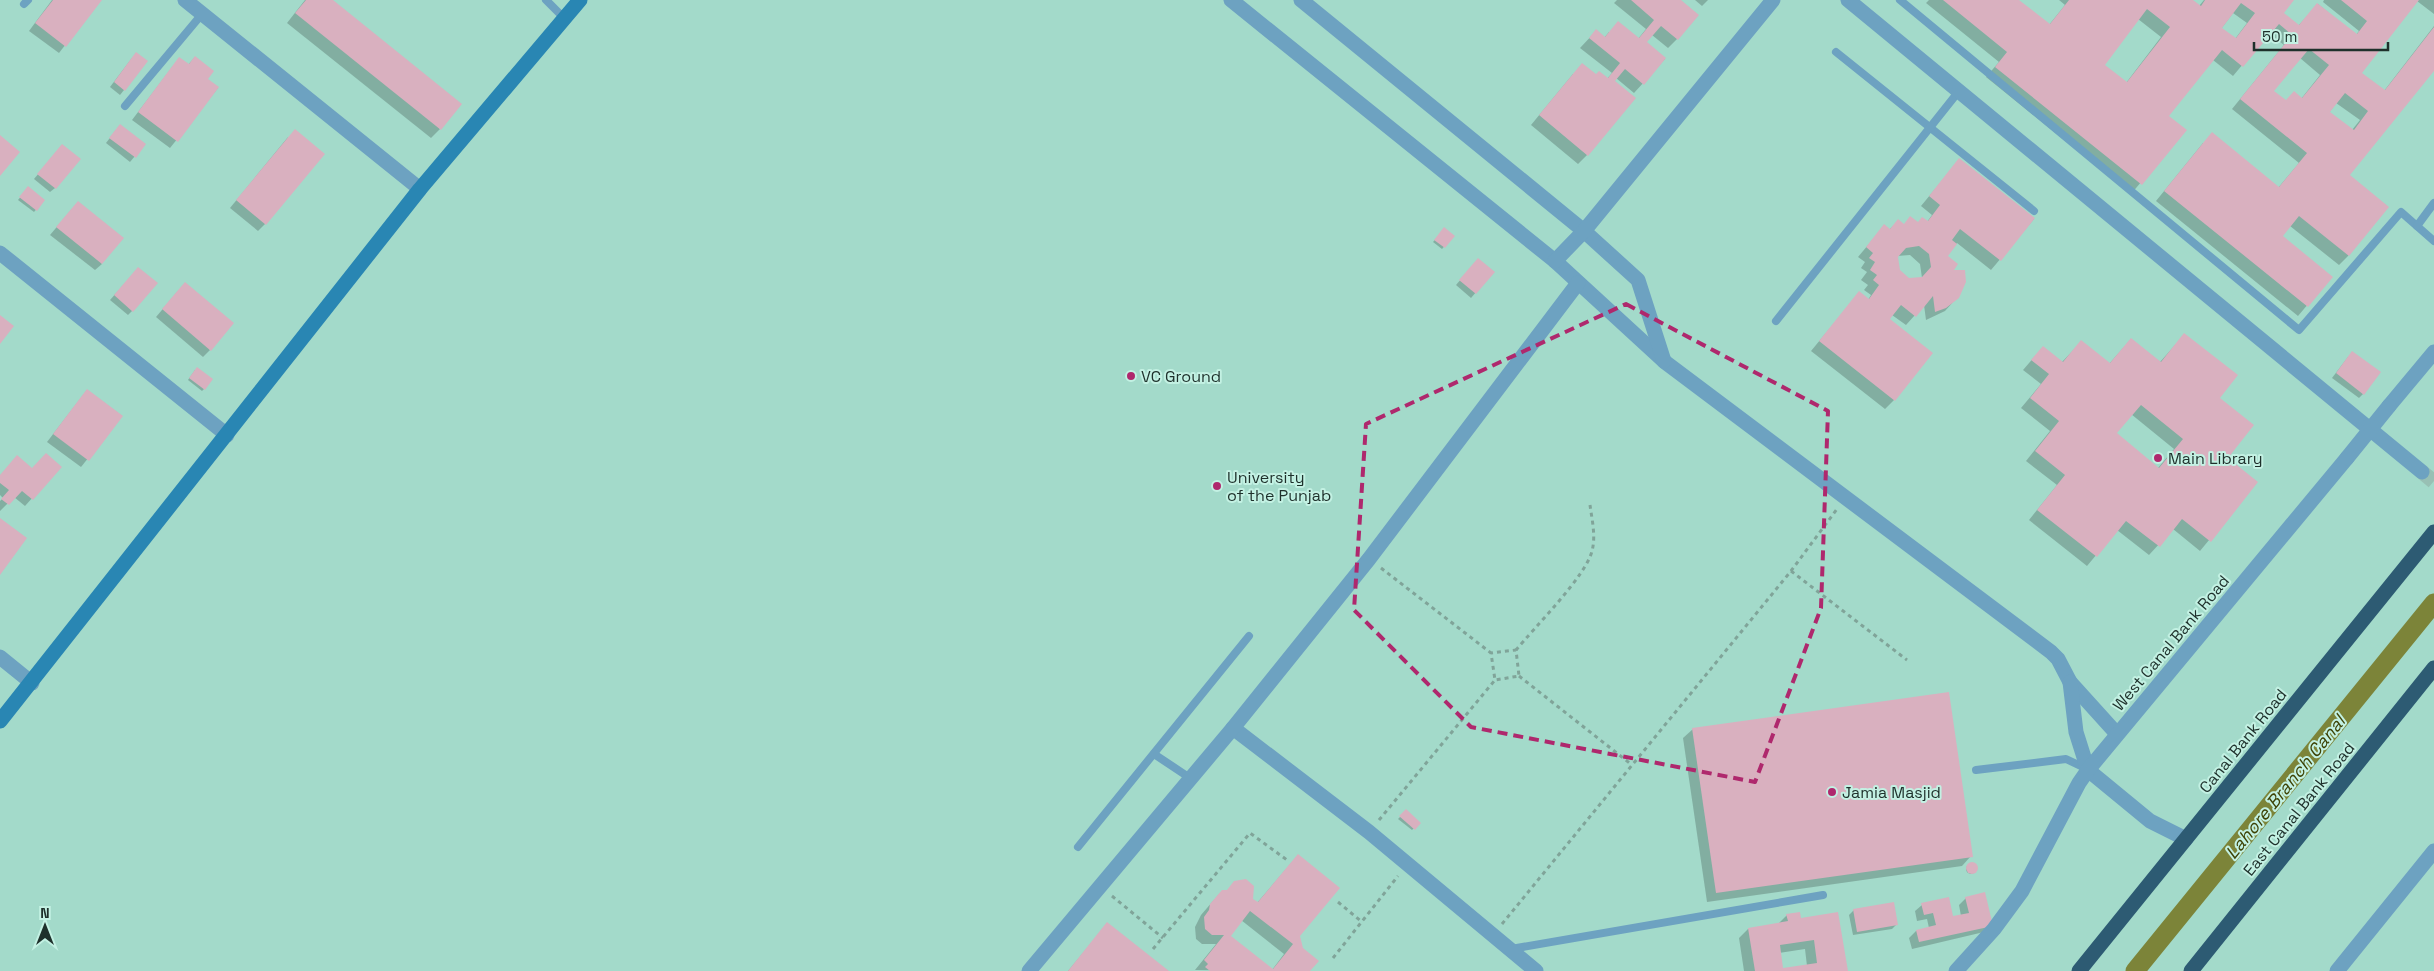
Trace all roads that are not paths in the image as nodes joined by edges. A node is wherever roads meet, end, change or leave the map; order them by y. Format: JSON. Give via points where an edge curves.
{"nodes":[{"id":1,"x":185,"y":0,"type":"edge"},
{"id":2,"x":546,"y":0,"type":"edge"},
{"id":3,"x":580,"y":0,"type":"edge"},
{"id":4,"x":1231,"y":0,"type":"edge"},
{"id":5,"x":1301,"y":0,"type":"edge"},
{"id":6,"x":1773,"y":0,"type":"edge"},
{"id":7,"x":1848,"y":0,"type":"edge"},
{"id":8,"x":1900,"y":0,"type":"edge"},
{"id":9,"x":202,"y":14,"type":"junction"},
{"id":10,"x":564,"y":18,"type":"junction"},
{"id":11,"x":1836,"y":52,"type":"dead end"},
{"id":12,"x":1959,"y":91,"type":"junction"},
{"id":13,"x":125,"y":106,"type":"dead end"},
{"id":14,"x":1932,"y":128,"type":"junction"},
{"id":15,"x":420,"y":189,"type":"junction"},
{"id":16,"x":2434,"y":203,"type":"edge"},
{"id":17,"x":2034,"y":211,"type":"dead end"},
{"id":18,"x":2417,"y":226,"type":"junction"},
{"id":19,"x":1584,"y":231,"type":"junction"},
{"id":20,"x":2434,"y":241,"type":"edge"},
{"id":21,"x":2,"y":259,"type":"edge"},
{"id":22,"x":1555,"y":261,"type":"junction"},
{"id":23,"x":1578,"y":283,"type":"junction"},
{"id":24,"x":1776,"y":321,"type":"dead end"},
{"id":25,"x":2434,"y":352,"type":"edge"},
{"id":26,"x":1665,"y":362,"type":"junction"},
{"id":27,"x":227,"y":435,"type":"junction"},
{"id":28,"x":2422,"y":472,"type":"tunnel mouth"},
{"id":29,"x":2434,"y":532,"type":"edge"},
{"id":30,"x":1249,"y":636,"type":"dead end"},
{"id":31,"x":0,"y":657,"type":"edge"},
{"id":32,"x":2434,"y":668,"type":"edge"},
{"id":33,"x":2070,"y":682,"type":"junction"},
{"id":34,"x":32,"y":683,"type":"junction"},
{"id":35,"x":0,"y":722,"type":"edge"},
{"id":36,"x":1233,"y":728,"type":"junction"},
{"id":37,"x":2117,"y":734,"type":"junction"},
{"id":38,"x":1154,"y":754,"type":"junction"},
{"id":39,"x":1976,"y":770,"type":"dead end"},
{"id":40,"x":2088,"y":770,"type":"junction"},
{"id":41,"x":1190,"y":778,"type":"junction"},
{"id":42,"x":2186,"y":839,"type":"junction"},
{"id":43,"x":1078,"y":847,"type":"dead end"},
{"id":44,"x":2434,"y":851,"type":"edge"},
{"id":45,"x":1822,"y":895,"type":"dead end"},
{"id":46,"x":1511,"y":949,"type":"junction"},
{"id":47,"x":1029,"y":971,"type":"edge"},
{"id":48,"x":1536,"y":971,"type":"edge"},
{"id":49,"x":1956,"y":971,"type":"edge"},
{"id":50,"x":2079,"y":971,"type":"edge"},
{"id":51,"x":2191,"y":971,"type":"edge"},
{"id":52,"x":2337,"y":971,"type":"edge"}],
"edges":[{"from":1,"to":9,"type":"street"},
{"from":2,"to":10,"type":"lane"},
{"from":3,"to":10,"type":"street"},
{"from":4,"to":22,"type":"street"},
{"from":5,"to":19,"type":"street"},
{"from":6,"to":19,"type":"street"},
{"from":7,"to":12,"type":"street"},
{"from":8,"to":18,"type":"lane","via":[[2299,330],[2401,212]]},
{"from":9,"to":13,"type":"lane"},
{"from":9,"to":15,"type":"street"},
{"from":10,"to":15,"type":"street"},
{"from":11,"to":14,"type":"lane"},
{"from":12,"to":14,"type":"lane"},
{"from":12,"to":28,"type":"street"},
{"from":14,"to":17,"type":"lane"},
{"from":14,"to":24,"type":"lane"},
{"from":15,"to":27,"type":"street"},
{"from":16,"to":18,"type":"lane"},
{"from":18,"to":20,"type":"lane"},
{"from":19,"to":22,"type":"street"},
{"from":19,"to":26,"type":"street","via":[[1638,280]]},
{"from":21,"to":27,"type":"street"},
{"from":22,"to":23,"type":"street"},
{"from":23,"to":26,"type":"street"},
{"from":23,"to":36,"type":"street","via":[[1369,559]]},
{"from":25,"to":37,"type":"street","name":"West Canal Bank Road","bridge":true},
{"from":26,"to":33,"type":"street","via":[[2051,652]]},
{"from":27,"to":34,"type":"street"},
{"from":29,"to":42,"type":"highway","name":"Canal Bank Road"},
{"from":30,"to":38,"type":"lane"},
{"from":31,"to":34,"type":"street"},
{"from":32,"to":51,"type":"highway","name":"East Canal Bank Road"},
{"from":33,"to":37,"type":"street"},
{"from":33,"to":40,"type":"street","via":[[2076,732]]},
{"from":34,"to":35,"type":"street"},
{"from":36,"to":41,"type":"street"},
{"from":36,"to":46,"type":"street","via":[[1369,832]]},
{"from":37,"to":40,"type":"street","name":"West Canal Bank Road"},
{"from":38,"to":41,"type":"lane"},
{"from":38,"to":43,"type":"lane"},
{"from":39,"to":40,"type":"lane","via":[[2066,759]]},
{"from":40,"to":42,"type":"street","via":[[2150,821]]},
{"from":40,"to":49,"type":"street","name":"West Canal Bank Road","via":[[2022,891],[1994,930]]},
{"from":41,"to":47,"type":"street"},
{"from":42,"to":50,"type":"highway","name":"Canal Bank Road"},
{"from":44,"to":52,"type":"street"},
{"from":45,"to":46,"type":"lane"},
{"from":46,"to":48,"type":"street"}]}
